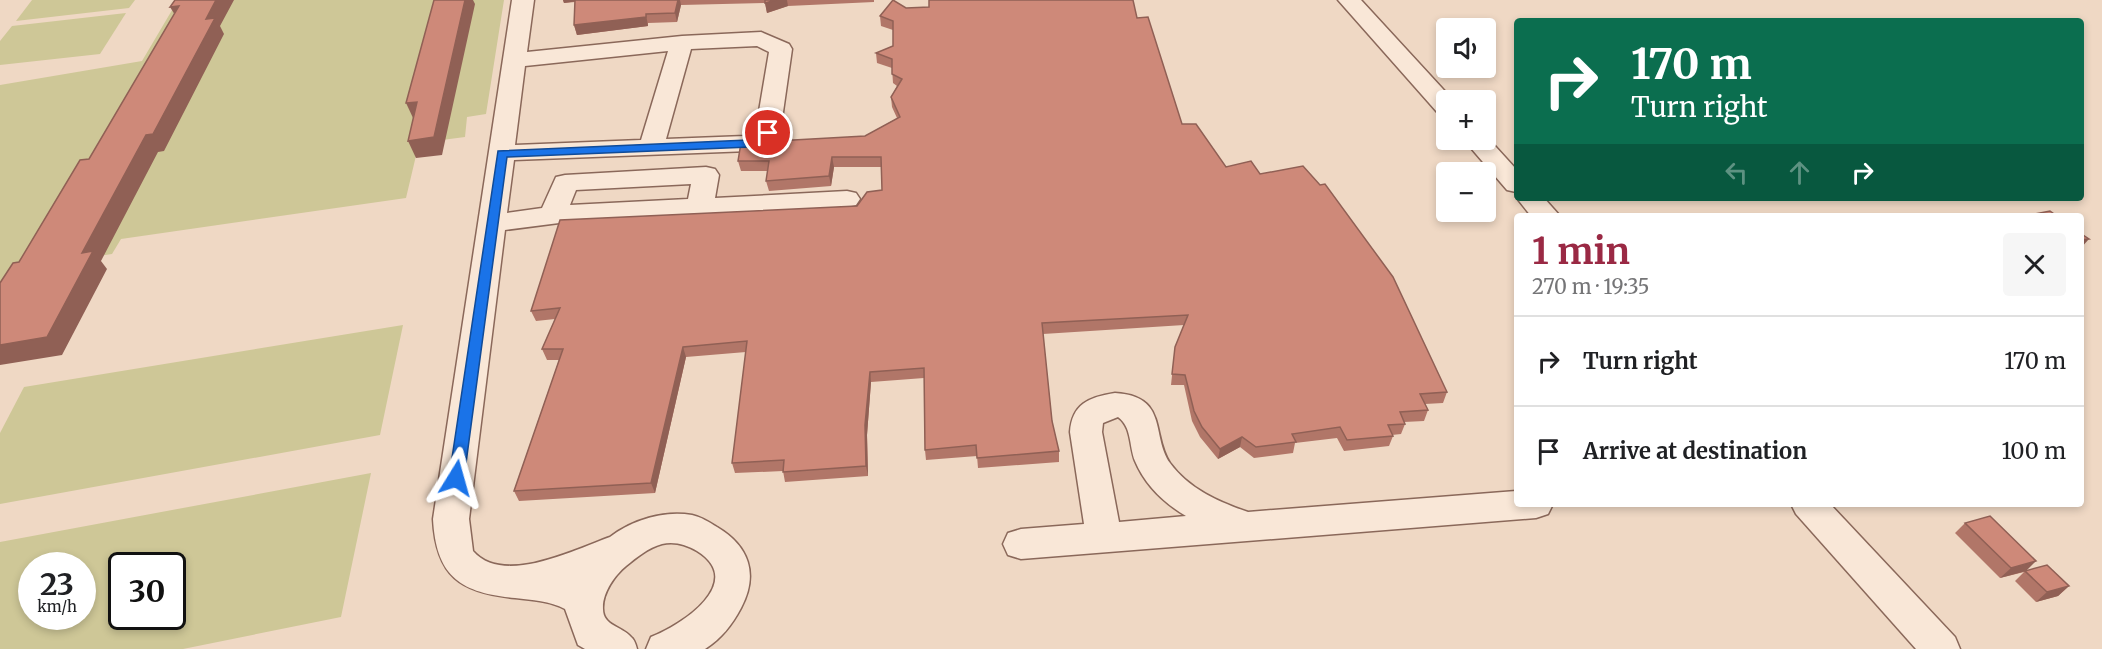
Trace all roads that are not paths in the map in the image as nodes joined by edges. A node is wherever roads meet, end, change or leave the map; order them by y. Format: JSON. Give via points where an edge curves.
{"nodes":[{"id":1,"x":523,"y":0,"type":"edge"},
{"id":2,"x":1349,"y":0,"type":"edge"},
{"id":3,"x":682,"y":42,"type":"junction"},
{"id":4,"x":515,"y":60,"type":"junction"},
{"id":5,"x":1436,"y":96,"type":"edge"},
{"id":6,"x":651,"y":147,"type":"junction"},
{"id":7,"x":1485,"y":150,"type":"edge"},
{"id":8,"x":502,"y":153,"type":"junction"},
{"id":9,"x":1514,"y":182,"type":"edge"},
{"id":10,"x":847,"y":199,"type":"dead end"},
{"id":11,"x":1532,"y":201,"type":"edge"},
{"id":12,"x":1543,"y":213,"type":"edge"},
{"id":13,"x":492,"y":223,"type":"junction"},
{"id":14,"x":1514,"y":506,"type":"edge"},
{"id":15,"x":1811,"y":507,"type":"edge"},
{"id":16,"x":1250,"y":526,"type":"junction"},
{"id":17,"x":1104,"y":538,"type":"junction"},
{"id":18,"x":1021,"y":544,"type":"dead end"},
{"id":19,"x":620,"y":548,"type":"junction"},
{"id":20,"x":517,"y":582,"type":"junction"},
{"id":21,"x":585,"y":622,"type":"edge"},
{"id":22,"x":618,"y":649,"type":"edge"},
{"id":23,"x":666,"y":649,"type":"edge"},
{"id":24,"x":1941,"y":649,"type":"edge"}],
"edges":[{"from":1,"to":4,"type":"street"},
{"from":2,"to":5,"type":"street"},
{"from":3,"to":4,"type":"street"},
{"from":3,"to":6,"type":"street"},
{"from":3,"to":6,"type":"street","via":[[761,39],[781,49],[768,133],[750,143]]},
{"from":4,"to":8,"type":"street"},
{"from":6,"to":8,"type":"street"},
{"from":7,"to":9,"type":"street"},
{"from":8,"to":13,"type":"street"},
{"from":10,"to":13,"type":"street","via":[[700,205]]},
{"from":11,"to":12,"type":"street"},
{"from":13,"to":20,"type":"street","via":[[450,542],[459,562],[477,575],[495,582]]},
{"from":14,"to":16,"type":"street"},
{"from":15,"to":24,"type":"street"},
{"from":16,"to":17,"type":"street"},
{"from":16,"to":17,"type":"street","via":[[1209,513],[1174,488],[1152,463],[1138,416],[1122,405],[1107,406],[1087,418],[1086,432]]},
{"from":17,"to":18,"type":"street"},
{"from":19,"to":20,"type":"street","via":[[582,564]]},
{"from":19,"to":21,"type":"street","via":[[592,577]]},
{"from":19,"to":23,"type":"street","via":[[657,531],[676,529],[710,538],[730,562],[728,598],[716,617],[698,634]]},
{"from":20,"to":21,"type":"street","via":[[549,586]]},
{"from":21,"to":22,"type":"street","via":[[608,646]]}]}
